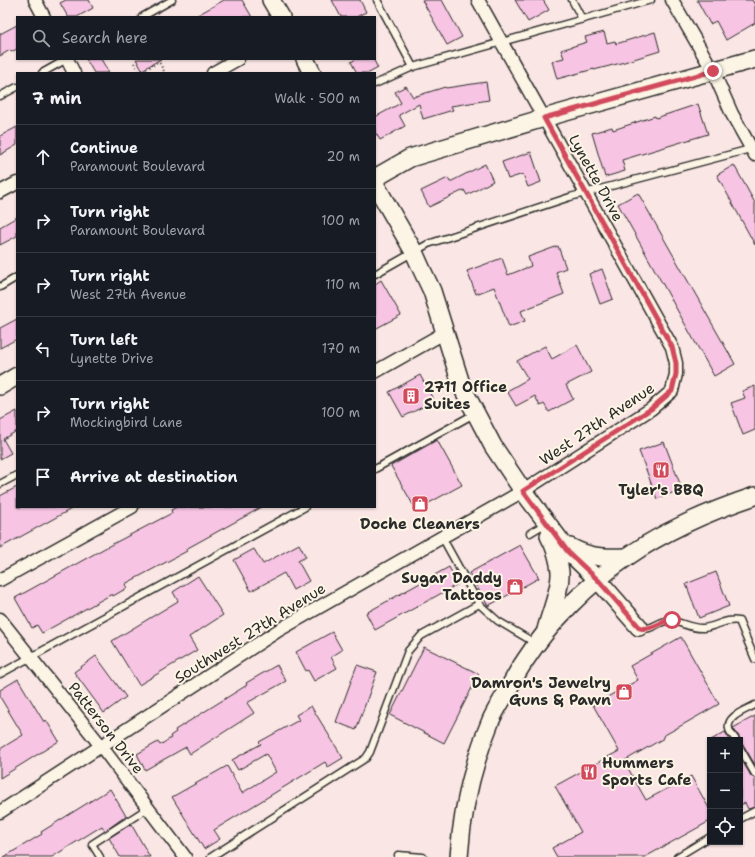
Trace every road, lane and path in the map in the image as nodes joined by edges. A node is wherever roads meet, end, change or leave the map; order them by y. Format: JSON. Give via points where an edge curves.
{"nodes":[{"id":1,"x":35,"y":0,"type":"edge"},
{"id":2,"x":172,"y":0,"type":"edge"},
{"id":3,"x":271,"y":0,"type":"edge"},
{"id":4,"x":377,"y":0,"type":"edge"},
{"id":5,"x":478,"y":0,"type":"edge"},
{"id":6,"x":572,"y":0,"type":"edge"},
{"id":7,"x":651,"y":0,"type":"edge"},
{"id":8,"x":672,"y":0,"type":"edge"},
{"id":9,"x":43,"y":16,"type":"edge"},
{"id":10,"x":144,"y":16,"type":"edge"},
{"id":11,"x":280,"y":16,"type":"edge"},
{"id":12,"x":582,"y":19,"type":"junction"},
{"id":13,"x":502,"y":42,"type":"junction"},
{"id":14,"x":755,"y":59,"type":"edge"},
{"id":15,"x":65,"y":60,"type":"edge"},
{"id":16,"x":68,"y":60,"type":"edge"},
{"id":17,"x":236,"y":60,"type":"edge"},
{"id":18,"x":306,"y":60,"type":"edge"},
{"id":19,"x":134,"y":64,"type":"dead end"},
{"id":20,"x":413,"y":67,"type":"junction"},
{"id":21,"x":713,"y":71,"type":"junction"},
{"id":22,"x":44,"y":72,"type":"edge"},
{"id":23,"x":74,"y":72,"type":"edge"},
{"id":24,"x":138,"y":72,"type":"edge"},
{"id":25,"x":141,"y":72,"type":"edge"},
{"id":26,"x":164,"y":72,"type":"edge"},
{"id":27,"x":214,"y":72,"type":"edge"},
{"id":28,"x":312,"y":72,"type":"edge"},
{"id":29,"x":376,"y":84,"type":"edge"},
{"id":30,"x":16,"y":88,"type":"edge"},
{"id":31,"x":0,"y":96,"type":"edge"},
{"id":32,"x":544,"y":118,"type":"junction"},
{"id":33,"x":754,"y":150,"type":"edge"},
{"id":34,"x":376,"y":177,"type":"edge"},
{"id":35,"x":16,"y":183,"type":"edge"},
{"id":36,"x":376,"y":186,"type":"edge"},
{"id":37,"x":0,"y":192,"type":"edge"},
{"id":38,"x":585,"y":192,"type":"junction"},
{"id":39,"x":414,"y":252,"type":"junction"},
{"id":40,"x":376,"y":273,"type":"edge"},
{"id":41,"x":16,"y":278,"type":"edge"},
{"id":42,"x":0,"y":287,"type":"edge"},
{"id":43,"x":444,"y":333,"type":"junction"},
{"id":44,"x":376,"y":371,"type":"edge"},
{"id":45,"x":676,"y":374,"type":"joint"},
{"id":46,"x":16,"y":377,"type":"edge"},
{"id":47,"x":0,"y":386,"type":"edge"},
{"id":48,"x":476,"y":414,"type":"junction"},
{"id":49,"x":376,"y":468,"type":"edge"},
{"id":50,"x":16,"y":476,"type":"edge"},
{"id":51,"x":0,"y":484,"type":"edge"},
{"id":52,"x":523,"y":491,"type":"junction"},
{"id":53,"x":755,"y":496,"type":"edge"},
{"id":54,"x":130,"y":508,"type":"edge"},
{"id":55,"x":303,"y":508,"type":"edge"},
{"id":56,"x":540,"y":523,"type":"junction"},
{"id":57,"x":442,"y":537,"type":"junction"},
{"id":58,"x":561,"y":542,"type":"junction"},
{"id":59,"x":627,"y":557,"type":"junction"},
{"id":60,"x":0,"y":580,"type":"edge"},
{"id":61,"x":598,"y":580,"type":"junction"},
{"id":62,"x":479,"y":604,"type":"junction"},
{"id":63,"x":0,"y":619,"type":"edge"},
{"id":64,"x":640,"y":628,"type":"joint"},
{"id":65,"x":540,"y":640,"type":"junction"},
{"id":66,"x":30,"y":657,"type":"junction"},
{"id":67,"x":755,"y":659,"type":"edge"},
{"id":68,"x":0,"y":674,"type":"edge"},
{"id":69,"x":755,"y":704,"type":"edge"},
{"id":70,"x":734,"y":737,"type":"edge"},
{"id":71,"x":102,"y":746,"type":"junction"},
{"id":72,"x":743,"y":753,"type":"edge"},
{"id":73,"x":755,"y":774,"type":"edge"},
{"id":74,"x":148,"y":808,"type":"junction"},
{"id":75,"x":755,"y":810,"type":"edge"},
{"id":76,"x":0,"y":812,"type":"edge"},
{"id":77,"x":743,"y":817,"type":"edge"},
{"id":78,"x":707,"y":839,"type":"edge"},
{"id":79,"x":97,"y":856,"type":"edge"},
{"id":80,"x":184,"y":857,"type":"edge"},
{"id":81,"x":211,"y":857,"type":"edge"},
{"id":82,"x":398,"y":857,"type":"edge"},
{"id":83,"x":423,"y":857,"type":"edge"},
{"id":84,"x":459,"y":857,"type":"edge"},
{"id":85,"x":677,"y":857,"type":"edge"}],
"edges":[{"from":1,"to":9,"type":"street"},
{"from":2,"to":10,"type":"lane"},
{"from":3,"to":11,"type":"main road"},
{"from":4,"to":20,"type":"lane"},
{"from":5,"to":13,"type":"street","name":"Lynette Drive"},
{"from":6,"to":12,"type":"lane"},
{"from":7,"to":12,"type":"lane"},
{"from":8,"to":21,"type":"street"},
{"from":12,"to":13,"type":"lane"},
{"from":13,"to":20,"type":"lane"},
{"from":13,"to":32,"type":"street","name":"Lynette Drive"},
{"from":14,"to":21,"type":"main road"},
{"from":15,"to":22,"type":"lane"},
{"from":16,"to":23,"type":"street"},
{"from":17,"to":27,"type":"street"},
{"from":18,"to":28,"type":"main road"},
{"from":19,"to":24,"type":"path"},
{"from":20,"to":29,"type":"lane"},
{"from":21,"to":32,"type":"main road"},
{"from":21,"to":33,"type":"street","via":[[732,114]]},
{"from":25,"to":26,"type":"path","via":[[159,62]]},
{"from":30,"to":31,"type":"lane"},
{"from":32,"to":34,"type":"main road","via":[[410,158]]},
{"from":32,"to":38,"type":"street","name":"Lynette Drive"},
{"from":33,"to":38,"type":"lane"},
{"from":35,"to":37,"type":"street"},
{"from":36,"to":39,"type":"main road"},
{"from":38,"to":39,"type":"lane","via":[[428,244]]},
{"from":38,"to":45,"type":"street","name":"Lynette Drive","via":[[672,347]]},
{"from":39,"to":40,"type":"lane"},
{"from":39,"to":43,"type":"main road","via":[[432,291]]},
{"from":41,"to":42,"type":"lane"},
{"from":43,"to":44,"type":"street"},
{"from":43,"to":48,"type":"main road","via":[[462,387]]},
{"from":45,"to":52,"type":"street","name":"West 27th Avenue","via":[[672,391],[651,409]]},
{"from":46,"to":47,"type":"main road"},
{"from":48,"to":49,"type":"lane"},
{"from":48,"to":52,"type":"main road","via":[[493,446]]},
{"from":50,"to":51,"type":"lane"},
{"from":52,"to":56,"type":"main road"},
{"from":52,"to":57,"type":"street","name":"Southwest 27th Avenue"},
{"from":53,"to":59,"type":"main road","via":[[680,526]]},
{"from":54,"to":60,"type":"street"},
{"from":55,"to":66,"type":"lane"},
{"from":56,"to":58,"type":"main road"},
{"from":56,"to":65,"type":"main road","via":[[557,551],[560,573],[558,587]]},
{"from":57,"to":62,"type":"lane"},
{"from":57,"to":71,"type":"street","name":"Southwest 27th Avenue","via":[[279,630]]},
{"from":58,"to":59,"type":"main road","via":[[593,556]]},
{"from":58,"to":61,"type":"main road"},
{"from":59,"to":61,"type":"main road"},
{"from":61,"to":64,"type":"main road"},
{"from":61,"to":65,"type":"main road","via":[[558,618]]},
{"from":62,"to":65,"type":"lane","via":[[498,621]]},
{"from":62,"to":81,"type":"lane","via":[[421,636],[408,651],[366,758]]},
{"from":63,"to":66,"type":"street","name":"Patterson Drive"},
{"from":64,"to":67,"type":"lane","via":[[650,628],[672,620],[696,628],[731,619],[739,621]]},
{"from":65,"to":84,"type":"main road","via":[[524,662],[492,719],[466,800]]},
{"from":66,"to":68,"type":"lane"},
{"from":66,"to":71,"type":"street","name":"Patterson Drive"},
{"from":69,"to":70,"type":"lane","via":[[732,717],[729,729]]},
{"from":71,"to":74,"type":"street","name":"Patterson Drive"},
{"from":71,"to":76,"type":"street","name":"Southwest 27th Avenue"},
{"from":72,"to":73,"type":"lane"},
{"from":74,"to":79,"type":"lane","via":[[92,844]]},
{"from":74,"to":80,"type":"street","name":"Patterson Drive"},
{"from":75,"to":77,"type":"lane"},
{"from":78,"to":85,"type":"lane"},
{"from":82,"to":83,"type":"lane"}]}
